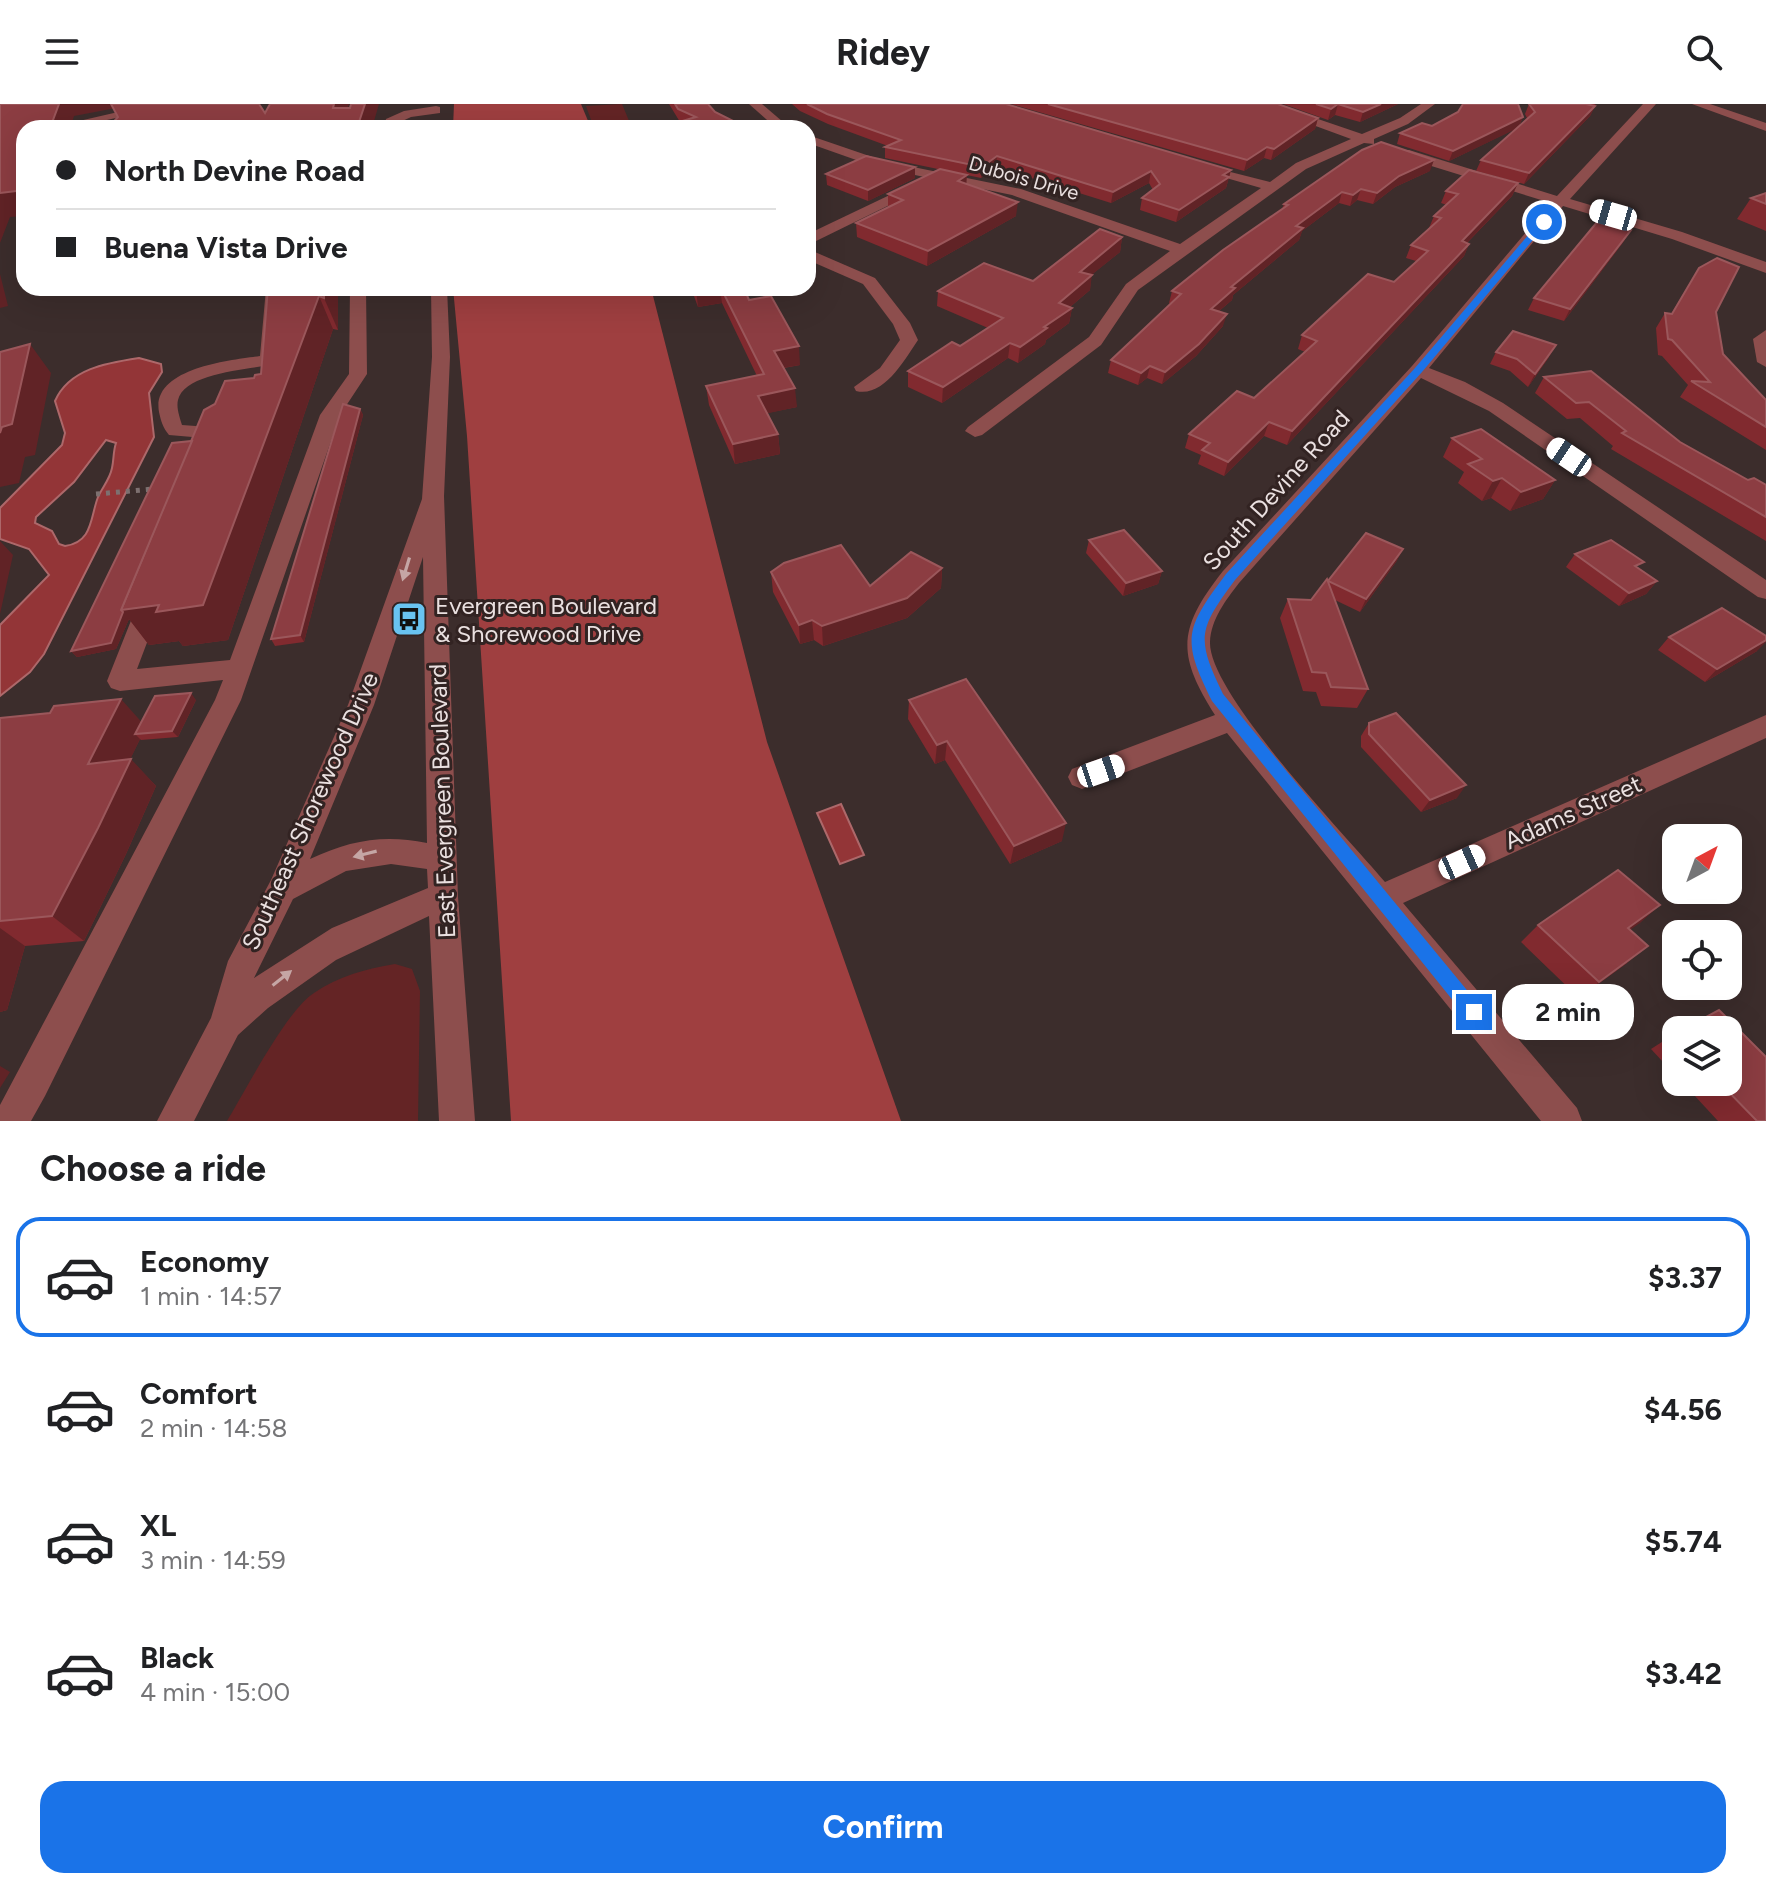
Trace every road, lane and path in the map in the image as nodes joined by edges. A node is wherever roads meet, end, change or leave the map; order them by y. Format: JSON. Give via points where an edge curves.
{"nodes":[{"id":1,"x":171,"y":104,"type":"edge"},
{"id":2,"x":755,"y":104,"type":"edge"},
{"id":3,"x":1262,"y":104,"type":"edge"},
{"id":4,"x":1429,"y":104,"type":"edge"},
{"id":5,"x":1650,"y":104,"type":"edge"},
{"id":6,"x":1698,"y":104,"type":"edge"},
{"id":7,"x":1723,"y":104,"type":"edge"},
{"id":8,"x":436,"y":107,"type":"edge"},
{"id":9,"x":128,"y":108,"type":"edge"},
{"id":10,"x":1766,"y":118,"type":"edge"},
{"id":11,"x":96,"y":120,"type":"edge"},
{"id":12,"x":393,"y":120,"type":"edge"},
{"id":13,"x":774,"y":120,"type":"edge"},
{"id":14,"x":1766,"y":127,"type":"edge"},
{"id":15,"x":816,"y":142,"type":"edge"},
{"id":16,"x":1378,"y":144,"type":"junction"},
{"id":17,"x":1181,"y":160,"type":"edge"},
{"id":18,"x":937,"y":176,"type":"junction"},
{"id":19,"x":1270,"y":186,"type":"junction"},
{"id":20,"x":1560,"y":201,"type":"junction"},
{"id":21,"x":816,"y":236,"type":"edge"},
{"id":22,"x":1182,"y":250,"type":"junction"},
{"id":23,"x":816,"y":258,"type":"edge"},
{"id":24,"x":1766,"y":268,"type":"edge"},
{"id":25,"x":273,"y":296,"type":"edge"},
{"id":26,"x":358,"y":296,"type":"edge"},
{"id":27,"x":439,"y":296,"type":"edge"},
{"id":28,"x":1766,"y":335,"type":"edge"},
{"id":29,"x":1766,"y":362,"type":"edge"},
{"id":30,"x":1418,"y":370,"type":"junction"},
{"id":31,"x":863,"y":387,"type":"dead end"},
{"id":32,"x":975,"y":431,"type":"dead end"},
{"id":33,"x":205,"y":461,"type":"edge"},
{"id":34,"x":156,"y":489,"type":"edge"},
{"id":35,"x":96,"y":494,"type":"dead end"},
{"id":36,"x":433,"y":496,"type":"junction"},
{"id":37,"x":159,"y":579,"type":"edge"},
{"id":38,"x":1766,"y":591,"type":"edge"},
{"id":39,"x":241,"y":668,"type":"junction"},
{"id":40,"x":1234,"y":719,"type":"junction"},
{"id":41,"x":1766,"y":726,"type":"edge"},
{"id":42,"x":1082,"y":777,"type":"dead end"},
{"id":43,"x":442,"y":859,"type":"junction"},
{"id":44,"x":282,"y":889,"type":"junction"},
{"id":45,"x":443,"y":897,"type":"junction"},
{"id":46,"x":1379,"y":899,"type":"junction"},
{"id":47,"x":226,"y":1023,"type":"junction"},
{"id":48,"x":11,"y":1121,"type":"edge"},
{"id":49,"x":175,"y":1121,"type":"edge"},
{"id":50,"x":457,"y":1121,"type":"edge"},
{"id":51,"x":1564,"y":1121,"type":"edge"}],
"edges":[{"from":1,"to":9,"type":"street"},
{"from":2,"to":13,"type":"street"},
{"from":3,"to":16,"type":"street"},
{"from":4,"to":16,"type":"street"},
{"from":5,"to":20,"type":"street","name":"South Devine Road"},
{"from":6,"to":14,"type":"street"},
{"from":7,"to":10,"type":"street"},
{"from":8,"to":12,"type":"street"},
{"from":9,"to":11,"type":"street"},
{"from":15,"to":18,"type":"street","name":"Dubois Drive"},
{"from":16,"to":19,"type":"street","via":[[1301,166]]},
{"from":16,"to":20,"type":"street"},
{"from":17,"to":19,"type":"street"},
{"from":18,"to":21,"type":"street"},
{"from":18,"to":22,"type":"street","name":"Dubois Drive","via":[[1016,192]]},
{"from":19,"to":22,"type":"street"},
{"from":20,"to":24,"type":"street","via":[[1657,228]]},
{"from":20,"to":30,"type":"street","name":"South Devine Road"},
{"from":22,"to":32,"type":"street","via":[[1132,287],[1095,341]]},
{"from":23,"to":31,"type":"street","via":[[869,281],[909,340],[886,372]]},
{"from":25,"to":33,"type":"street","via":[[269,360],[202,374],[177,385],[167,401],[176,431],[216,432]]},
{"from":26,"to":39,"type":"street","via":[[358,374],[330,415]]},
{"from":27,"to":36,"type":"street","name":"East Evergreen Boulevard"},
{"from":28,"to":29,"type":"street"},
{"from":30,"to":38,"type":"street","via":[[1496,407]]},
{"from":30,"to":40,"type":"street","name":"South Devine Road","via":[[1205,612],[1197,635],[1198,656]]},
{"from":34,"to":35,"type":"path"},
{"from":36,"to":43,"type":"street","name":"East Evergreen Boulevard"},
{"from":36,"to":44,"type":"street","name":"Southeast Shorewood Drive","one_way":true,"via":[[361,705]]},
{"from":37,"to":39,"type":"street","via":[[120,681]]},
{"from":39,"to":48,"type":"street"},
{"from":40,"to":42,"type":"street"},
{"from":40,"to":46,"type":"street"},
{"from":41,"to":46,"type":"street","name":"Adams Street"},
{"from":43,"to":44,"type":"street","one_way":true,"via":[[372,851]]},
{"from":43,"to":45,"type":"street","name":"East Evergreen Boulevard"},
{"from":44,"to":47,"type":"street","name":"Southeast Shorewood Drive","via":[[239,972]]},
{"from":47,"to":45,"type":"street","one_way":true,"via":[[288,972],[337,943],[396,913]]},
{"from":45,"to":50,"type":"street","name":"East Evergreen Boulevard"},
{"from":46,"to":51,"type":"street"},
{"from":47,"to":49,"type":"street","name":"Southeast Shorewood Drive"}]}
